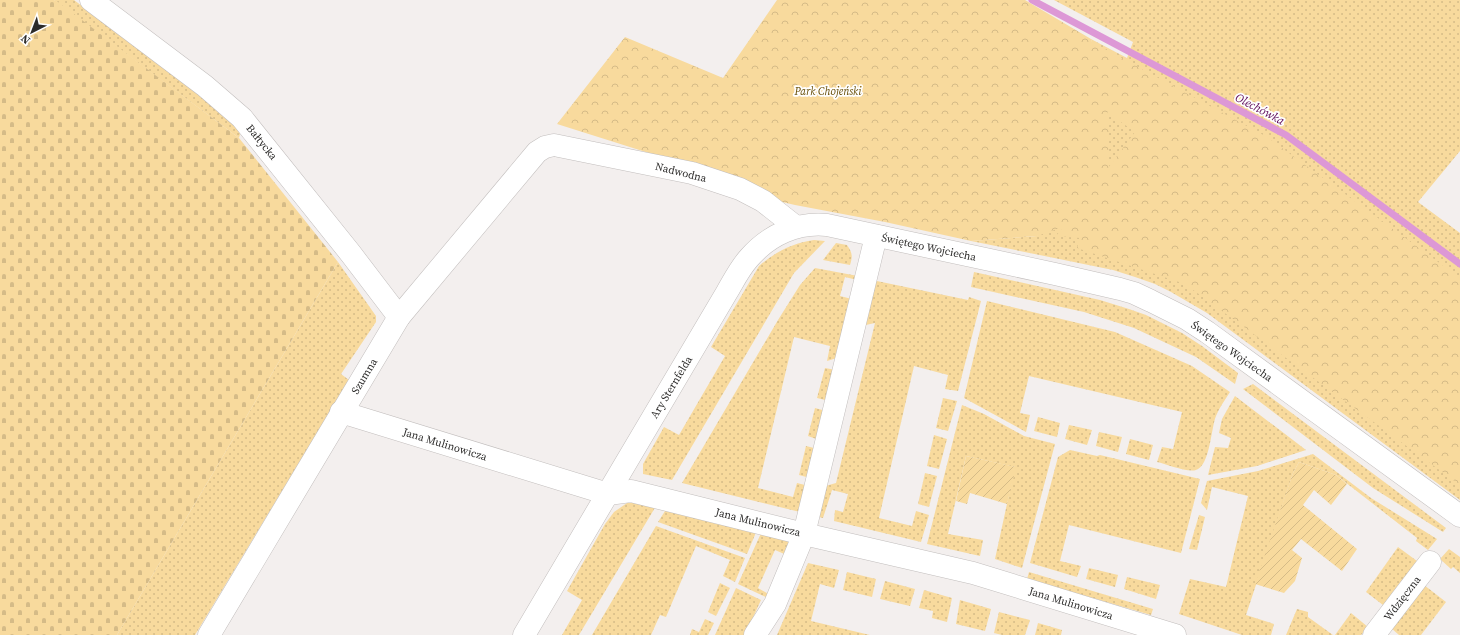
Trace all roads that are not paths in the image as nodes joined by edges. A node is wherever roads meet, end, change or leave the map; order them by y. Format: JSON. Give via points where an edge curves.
{"nodes":[{"id":1,"x":91,"y":0,"type":"edge"},
{"id":2,"x":554,"y":145,"type":"joint"},
{"id":3,"x":796,"y":227,"type":"junction"},
{"id":4,"x":876,"y":236,"type":"junction"},
{"id":5,"x":399,"y":317,"type":"junction"},
{"id":6,"x":341,"y":412,"type":"junction"},
{"id":7,"x":608,"y":494,"type":"junction"},
{"id":8,"x":1460,"y":516,"type":"edge"},
{"id":9,"x":804,"y":534,"type":"junction"},
{"id":10,"x":1430,"y":562,"type":"dead end"},
{"id":11,"x":208,"y":635,"type":"edge"},
{"id":12,"x":524,"y":635,"type":"edge"},
{"id":13,"x":755,"y":635,"type":"edge"},
{"id":14,"x":1175,"y":635,"type":"edge"},
{"id":15,"x":1374,"y":635,"type":"edge"}],
"edges":[{"from":1,"to":5,"type":"street","name":"Bałtycka","via":[[205,86],[242,118]]},
{"from":2,"to":3,"type":"street","name":"Nadwodna","via":[[692,173],[740,189],[763,201]]},
{"from":2,"to":5,"type":"street","name":"Szumna","via":[[545,147],[532,157]]},
{"from":3,"to":4,"type":"street","name":"Ary Sternfelda","via":[[827,225]]},
{"from":3,"to":7,"type":"street","name":"Ary Sternfelda","via":[[765,242],[749,258]]},
{"from":4,"to":8,"type":"street","name":"Świętego Wojciecha","via":[[1120,289],[1151,301],[1207,332]]},
{"from":4,"to":9,"type":"street"},
{"from":5,"to":6,"type":"street","name":"Szumna"},
{"from":6,"to":7,"type":"street","name":"Jana Mulinowicza"},
{"from":6,"to":11,"type":"street","name":"Szumna"},
{"from":7,"to":9,"type":"street","name":"Jana Mulinowicza","via":[[631,491]]},
{"from":7,"to":12,"type":"street","name":"Ary Sternfelda"},
{"from":9,"to":13,"type":"street","via":[[775,604]]},
{"from":9,"to":14,"type":"street","name":"Jana Mulinowicza","via":[[974,573]]},
{"from":10,"to":15,"type":"street","name":"Wdzięczna"}]}
